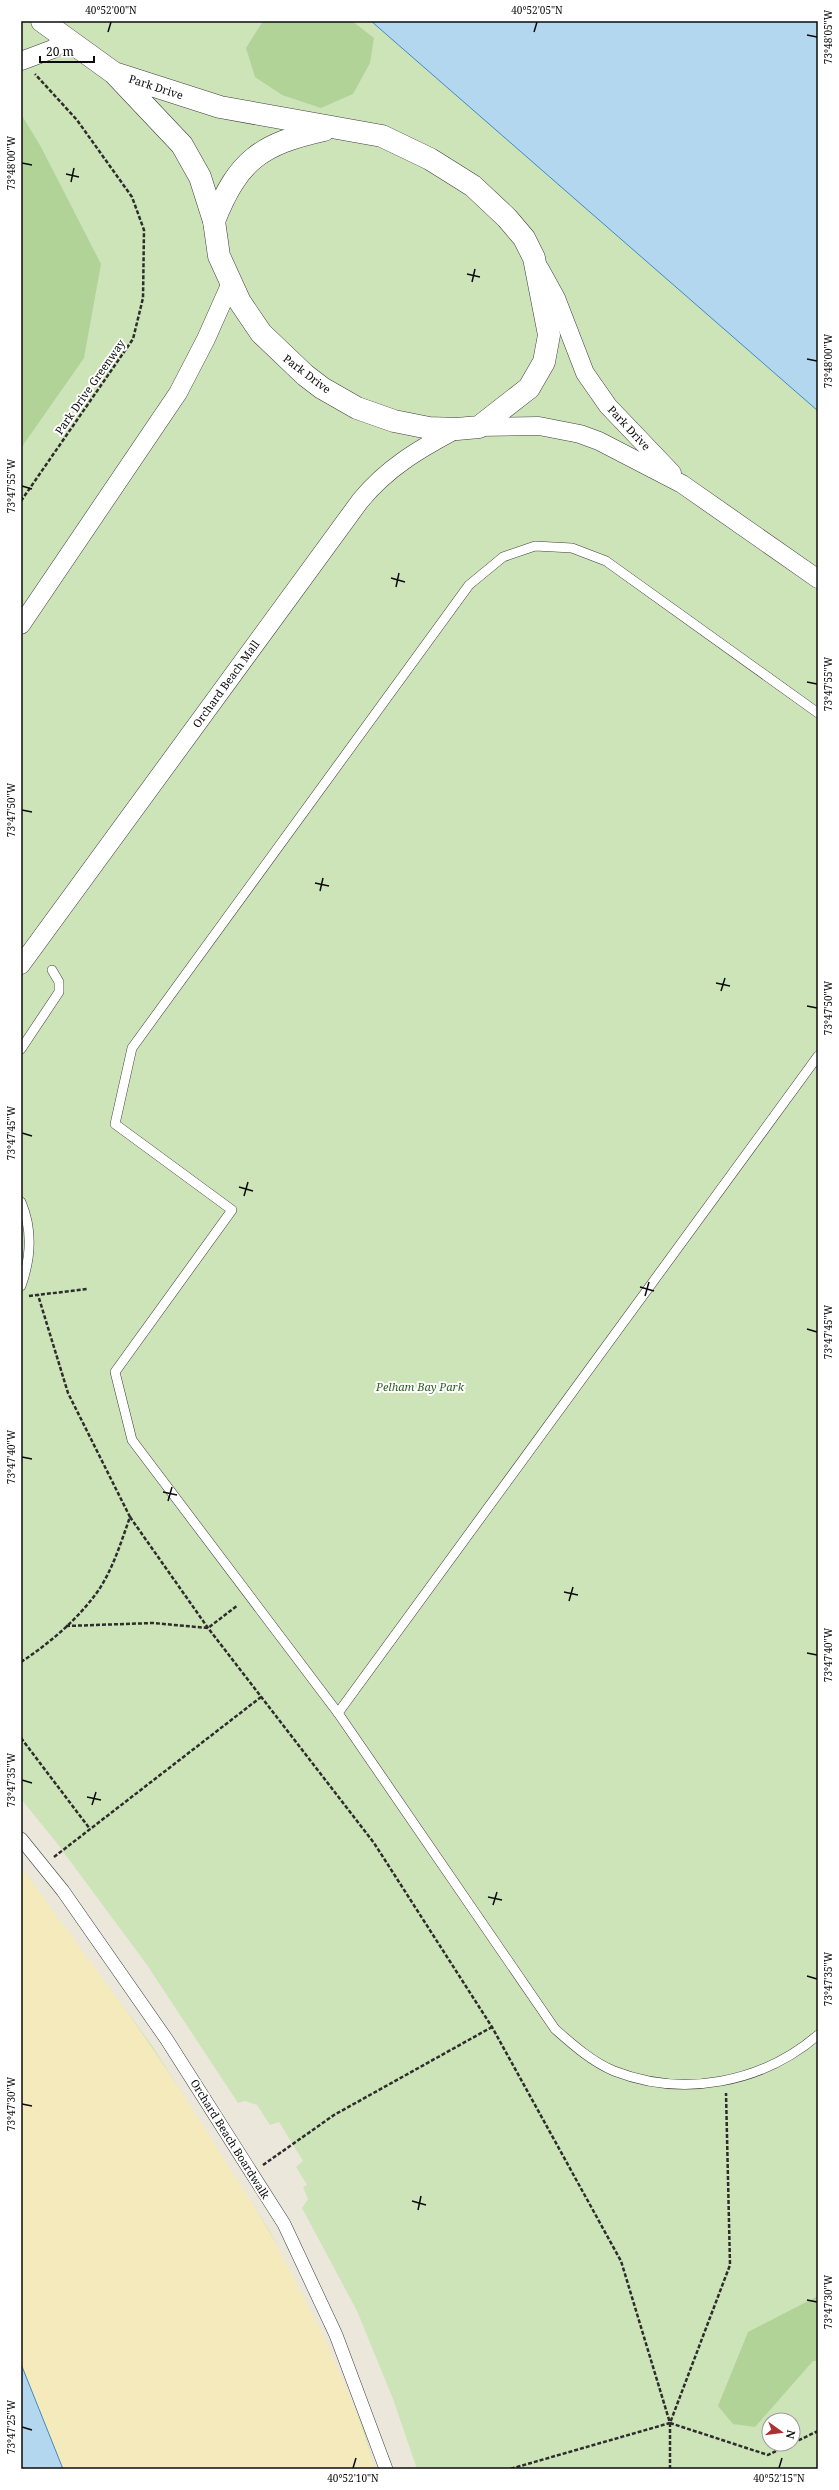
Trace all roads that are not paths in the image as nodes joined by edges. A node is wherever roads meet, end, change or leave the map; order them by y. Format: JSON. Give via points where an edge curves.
{"nodes":[{"id":1,"x":42,"y":21,"type":"edge"},
{"id":2,"x":66,"y":39,"type":"junction"},
{"id":3,"x":25,"y":65,"type":"edge"},
{"id":4,"x":114,"y":73,"type":"junction"},
{"id":5,"x":339,"y":127,"type":"junction"},
{"id":6,"x":214,"y":221,"type":"junction"},
{"id":7,"x":534,"y":258,"type":"junction"},
{"id":8,"x":230,"y":284,"type":"junction"},
{"id":9,"x":479,"y":427,"type":"junction"},
{"id":10,"x":456,"y":430,"type":"junction"},
{"id":11,"x":682,"y":484,"type":"junction"},
{"id":12,"x":818,"y":579,"type":"edge"},
{"id":13,"x":21,"y":625,"type":"edge"},
{"id":14,"x":818,"y":713,"type":"edge"},
{"id":15,"x":21,"y":965,"type":"edge"},
{"id":16,"x":52,"y":970,"type":"dead end"},
{"id":17,"x":21,"y":1050,"type":"edge"},
{"id":18,"x":818,"y":1056,"type":"edge"},
{"id":19,"x":21,"y":1202,"type":"edge"},
{"id":20,"x":21,"y":1286,"type":"edge"},
{"id":21,"x":338,"y":1712,"type":"junction"},
{"id":22,"x":21,"y":1839,"type":"edge"},
{"id":23,"x":818,"y":2035,"type":"edge"},
{"id":24,"x":386,"y":2469,"type":"edge"}],
"edges":[{"from":1,"to":2,"type":"street","name":"Park Drive"},
{"from":2,"to":3,"type":"street"},
{"from":2,"to":4,"type":"street","name":"Park Drive"},
{"from":4,"to":5,"type":"street","name":"Park Drive","via":[[220,107]]},
{"from":4,"to":6,"type":"street","name":"Park Drive","via":[[182,145],[200,177]]},
{"from":5,"to":6,"type":"street","name":"Park Drive","via":[[297,136],[259,153],[233,181]]},
{"from":5,"to":7,"type":"street","name":"Park Drive","via":[[382,136],[406,146],[473,186],[524,238]]},
{"from":6,"to":8,"type":"street","name":"Park Drive","via":[[219,256]]},
{"from":7,"to":9,"type":"street","name":"Park Drive","via":[[549,335],[544,362],[529,388]]},
{"from":7,"to":11,"type":"street","name":"Park Drive","via":[[556,298],[585,373],[608,406]]},
{"from":8,"to":10,"type":"street","name":"Park Drive","via":[[261,333],[290,363],[322,388],[357,408],[389,419],[412,426]]},
{"from":8,"to":13,"type":"street","via":[[206,339],[178,393]]},
{"from":9,"to":10,"type":"street","name":"Park Drive"},
{"from":9,"to":11,"type":"street","name":"Park Drive","via":[[539,426],[580,434],[615,448]]},
{"from":10,"to":15,"type":"street","name":"Orchard Beach Mall","via":[[400,462],[364,497]]},
{"from":11,"to":12,"type":"street","name":"Park Drive"},
{"from":14,"to":21,"type":"lane","via":[[606,561],[572,548],[535,546],[503,557],[469,585],[132,1048],[114,1124],[232,1210],[115,1372],[132,1440]]},
{"from":16,"to":17,"type":"lane","via":[[59,982],[59,992]]},
{"from":18,"to":21,"type":"lane"},
{"from":19,"to":20,"type":"lane","via":[[30,1241],[26,1272]]},
{"from":21,"to":23,"type":"lane","via":[[555,2029],[579,2050],[613,2071],[649,2081],[684,2085],[726,2081],[764,2070],[798,2052]]},
{"from":22,"to":24,"type":"street","name":"Orchard Beach Boardwalk","via":[[167,2040],[284,2224],[336,2335]]}]}
